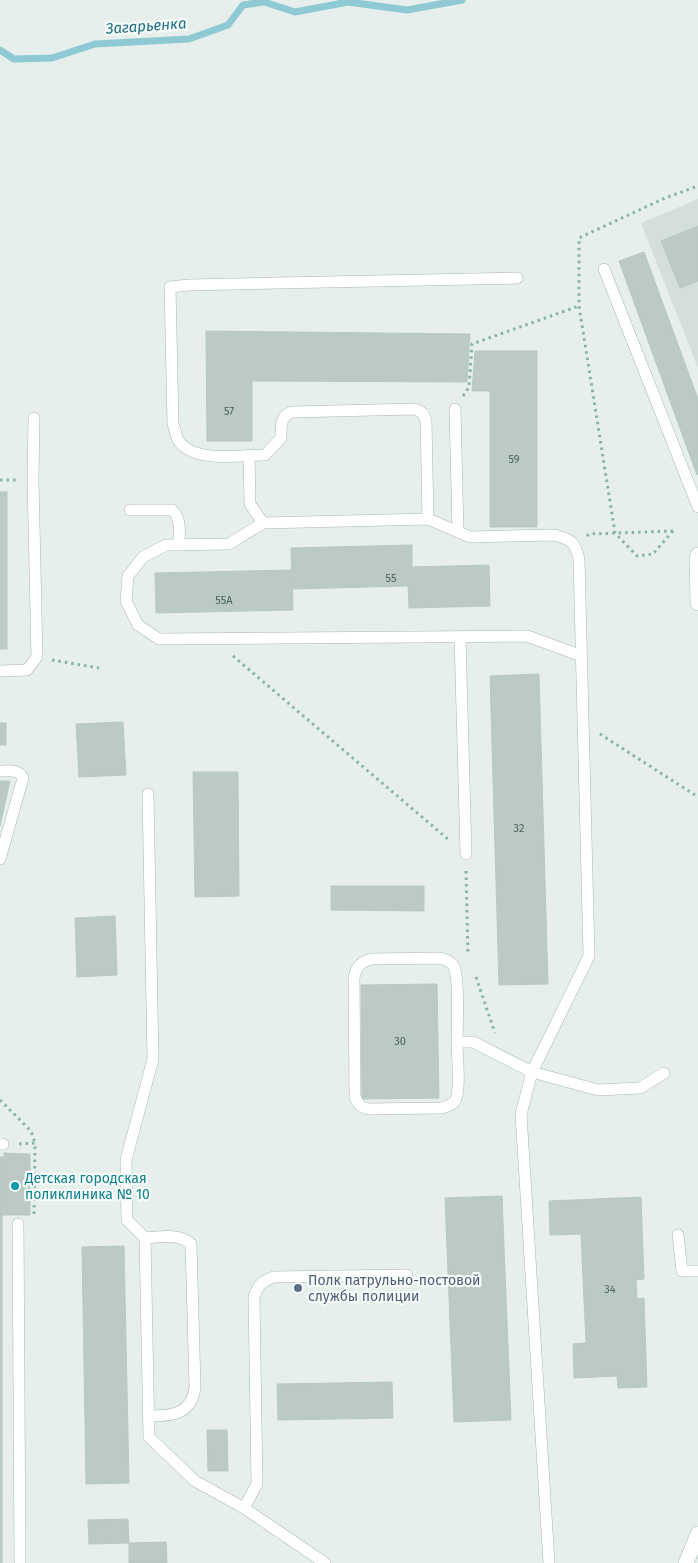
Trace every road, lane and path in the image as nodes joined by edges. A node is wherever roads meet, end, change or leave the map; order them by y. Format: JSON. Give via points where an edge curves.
{"nodes":[{"id":1,"x":698,"y":186,"type":"edge"},
{"id":2,"x":604,"y":269,"type":"dead end"},
{"id":3,"x":518,"y":278,"type":"dead end"},
{"id":4,"x":579,"y":306,"type":"junction"},
{"id":5,"x":455,"y":409,"type":"joint"},
{"id":6,"x":34,"y":418,"type":"dead end"},
{"id":7,"x":249,"y":455,"type":"junction"},
{"id":8,"x":698,"y":506,"type":"edge"},
{"id":9,"x":130,"y":510,"type":"dead end"},
{"id":10,"x":428,"y":519,"type":"junction"},
{"id":11,"x":263,"y":523,"type":"junction"},
{"id":12,"x":458,"y":532,"type":"junction"},
{"id":13,"x":614,"y":533,"type":"junction"},
{"id":14,"x":179,"y":545,"type":"junction"},
{"id":15,"x":576,"y":546,"type":"junction"},
{"id":16,"x":698,"y":555,"type":"edge"},
{"id":17,"x":698,"y":603,"type":"edge"},
{"id":18,"x":460,"y":636,"type":"junction"},
{"id":19,"x":213,"y":638,"type":"junction"},
{"id":20,"x":582,"y":656,"type":"junction"},
{"id":21,"x":37,"y":658,"type":"junction"},
{"id":22,"x":99,"y":668,"type":"dead end"},
{"id":23,"x":0,"y":671,"type":"edge"},
{"id":24,"x":583,"y":723,"type":"junction"},
{"id":25,"x":0,"y":771,"type":"edge"},
{"id":26,"x":148,"y":794,"type":"dead end"},
{"id":27,"x":698,"y":798,"type":"edge"},
{"id":28,"x":466,"y":854,"type":"junction"},
{"id":29,"x":0,"y":858,"type":"edge"},
{"id":30,"x":468,"y":956,"type":"dead end"},
{"id":31,"x":475,"y":975,"type":"dead end"},
{"id":32,"x":457,"y":1042,"type":"junction"},
{"id":33,"x":503,"y":1057,"type":"junction"},
{"id":34,"x":532,"y":1072,"type":"junction"},
{"id":35,"x":664,"y":1073,"type":"dead end"},
{"id":36,"x":0,"y":1100,"type":"edge"},
{"id":37,"x":36,"y":1143,"type":"junction"},
{"id":38,"x":2,"y":1144,"type":"edge"},
{"id":39,"x":18,"y":1224,"type":"joint"},
{"id":40,"x":678,"y":1235,"type":"dead end"},
{"id":41,"x":146,"y":1238,"type":"junction"},
{"id":42,"x":698,"y":1271,"type":"edge"},
{"id":43,"x":407,"y":1275,"type":"dead end"},
{"id":44,"x":149,"y":1416,"type":"junction"},
{"id":45,"x":244,"y":1508,"type":"junction"},
{"id":46,"x":698,"y":1534,"type":"edge"},
{"id":47,"x":20,"y":1563,"type":"edge"},
{"id":48,"x":325,"y":1563,"type":"edge"},
{"id":49,"x":549,"y":1563,"type":"edge"},
{"id":50,"x":686,"y":1563,"type":"edge"}],
"edges":[{"from":1,"to":4,"type":"path","via":[[579,238]]},
{"from":2,"to":8,"type":"lane"},
{"from":3,"to":7,"type":"lane","via":[[170,287],[173,424],[178,439],[189,451],[206,456]]},
{"from":4,"to":5,"type":"path","via":[[472,344],[469,387]]},
{"from":4,"to":13,"type":"path"},
{"from":5,"to":12,"type":"lane"},
{"from":6,"to":21,"type":"lane"},
{"from":7,"to":10,"type":"lane","via":[[265,455],[281,438],[283,418],[292,412],[420,410],[426,421]]},
{"from":7,"to":11,"type":"lane","via":[[250,504]]},
{"from":9,"to":14,"type":"lane","via":[[172,510],[178,519]]},
{"from":10,"to":11,"type":"lane"},
{"from":10,"to":12,"type":"lane"},
{"from":11,"to":14,"type":"lane","via":[[229,544]]},
{"from":12,"to":15,"type":"lane","via":[[470,537],[555,535]]},
{"from":13,"to":13,"type":"path","via":[[634,532],[673,532],[653,554],[637,556]]},
{"from":13,"to":15,"type":"path","via":[[589,534]]},
{"from":14,"to":19,"type":"lane","via":[[166,545],[143,557],[128,576],[126,601],[138,625],[159,639]]},
{"from":15,"to":20,"type":"lane"},
{"from":16,"to":17,"type":"main road"},
{"from":18,"to":19,"type":"lane"},
{"from":18,"to":20,"type":"lane","via":[[527,636]]},
{"from":18,"to":28,"type":"lane"},
{"from":19,"to":28,"type":"path"},
{"from":20,"to":24,"type":"lane"},
{"from":21,"to":22,"type":"path"},
{"from":21,"to":23,"type":"lane","via":[[27,670]]},
{"from":24,"to":27,"type":"path"},
{"from":24,"to":34,"type":"lane","via":[[589,956]]},
{"from":25,"to":29,"type":"lane","via":[[17,771],[23,778]]},
{"from":26,"to":41,"type":"lane","via":[[152,1059],[126,1160],[127,1220]]},
{"from":28,"to":30,"type":"path"},
{"from":31,"to":33,"type":"path"},
{"from":32,"to":32,"type":"lane","via":[[458,1091],[450,1106],[362,1108],[356,1097],[354,978],[362,961],[448,960],[454,966],[456,977]]},
{"from":32,"to":33,"type":"lane","via":[[474,1042]]},
{"from":33,"to":34,"type":"lane"},
{"from":34,"to":35,"type":"lane","via":[[598,1090],[640,1088]]},
{"from":34,"to":49,"type":"lane","via":[[521,1114]]},
{"from":36,"to":37,"type":"path","via":[[31,1131]]},
{"from":37,"to":38,"type":"path"},
{"from":37,"to":39,"type":"path","via":[[34,1224]]},
{"from":39,"to":47,"type":"lane"},
{"from":40,"to":42,"type":"lane","via":[[682,1271]]},
{"from":41,"to":44,"type":"lane"},
{"from":41,"to":44,"type":"lane","via":[[178,1237],[191,1244],[194,1378],[194,1396],[182,1411],[170,1416]]},
{"from":43,"to":45,"type":"lane","via":[[274,1277],[258,1286],[254,1297],[257,1484]]},
{"from":44,"to":45,"type":"lane","via":[[149,1437],[162,1450],[195,1481]]},
{"from":45,"to":48,"type":"lane"},
{"from":46,"to":50,"type":"main road"}]}
